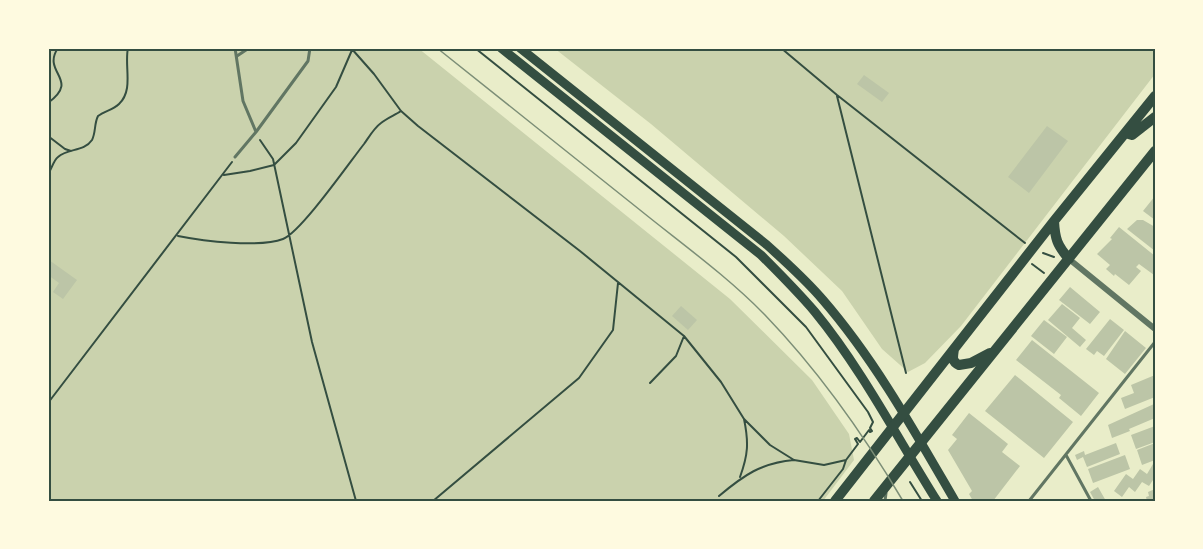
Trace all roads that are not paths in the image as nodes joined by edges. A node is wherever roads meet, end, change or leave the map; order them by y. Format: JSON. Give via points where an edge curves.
{"nodes":[{"id":1,"x":236,"y":48,"type":"edge"},
{"id":2,"x":249,"y":48,"type":"edge"},
{"id":3,"x":310,"y":48,"type":"edge"},
{"id":4,"x":501,"y":48,"type":"edge"},
{"id":5,"x":520,"y":48,"type":"edge"},
{"id":6,"x":237,"y":56,"type":"junction"},
{"id":7,"x":1155,"y":96,"type":"edge"},
{"id":8,"x":1155,"y":117,"type":"edge"},
{"id":9,"x":256,"y":132,"type":"junction"},
{"id":10,"x":1125,"y":133,"type":"junction"},
{"id":11,"x":1155,"y":151,"type":"edge"},
{"id":12,"x":236,"y":157,"type":"road end"},
{"id":13,"x":1054,"y":220,"type":"junction"},
{"id":14,"x":1069,"y":259,"type":"junction"},
{"id":15,"x":1155,"y":329,"type":"edge"},
{"id":16,"x":1155,"y":342,"type":"edge"},
{"id":17,"x":954,"y":348,"type":"junction"},
{"id":18,"x":995,"y":350,"type":"junction"},
{"id":19,"x":904,"y":414,"type":"junction"},
{"id":20,"x":892,"y":428,"type":"junction"},
{"id":21,"x":921,"y":443,"type":"junction"},
{"id":22,"x":1066,"y":454,"type":"junction"},
{"id":23,"x":910,"y":457,"type":"junction"},
{"id":24,"x":887,"y":485,"type":"junction"},
{"id":25,"x":835,"y":501,"type":"edge"},
{"id":26,"x":874,"y":501,"type":"edge"},
{"id":27,"x":885,"y":501,"type":"edge"},
{"id":28,"x":937,"y":501,"type":"edge"},
{"id":29,"x":955,"y":501,"type":"edge"},
{"id":30,"x":1029,"y":501,"type":"edge"},
{"id":31,"x":1091,"y":501,"type":"edge"}],
"edges":[{"from":1,"to":6,"type":"lane"},
{"from":2,"to":6,"type":"lane"},
{"from":3,"to":9,"type":"lane","via":[[308,61]]},
{"from":4,"to":20,"type":"main road","via":[[761,255],[816,314]]},
{"from":5,"to":19,"type":"main road","via":[[796,271],[847,330]]},
{"from":6,"to":9,"type":"lane","via":[[243,101]]},
{"from":7,"to":10,"type":"highway"},
{"from":8,"to":10,"type":"highway","via":[[1132,135]]},
{"from":9,"to":12,"type":"lane"},
{"from":10,"to":13,"type":"highway"},
{"from":11,"to":14,"type":"highway"},
{"from":13,"to":14,"type":"highway","via":[[1059,247]]},
{"from":13,"to":17,"type":"highway"},
{"from":14,"to":15,"type":"street"},
{"from":14,"to":18,"type":"highway"},
{"from":16,"to":22,"type":"lane"},
{"from":17,"to":18,"type":"highway","via":[[954,362],[960,365]]},
{"from":17,"to":19,"type":"highway"},
{"from":18,"to":21,"type":"highway"},
{"from":19,"to":20,"type":"highway"},
{"from":19,"to":21,"type":"main road"},
{"from":20,"to":23,"type":"main road"},
{"from":20,"to":25,"type":"highway"},
{"from":21,"to":23,"type":"highway"},
{"from":21,"to":29,"type":"main road"},
{"from":22,"to":30,"type":"lane"},
{"from":22,"to":31,"type":"lane"},
{"from":23,"to":24,"type":"highway"},
{"from":23,"to":28,"type":"main road"},
{"from":24,"to":26,"type":"highway"},
{"from":24,"to":27,"type":"lane"}]}
